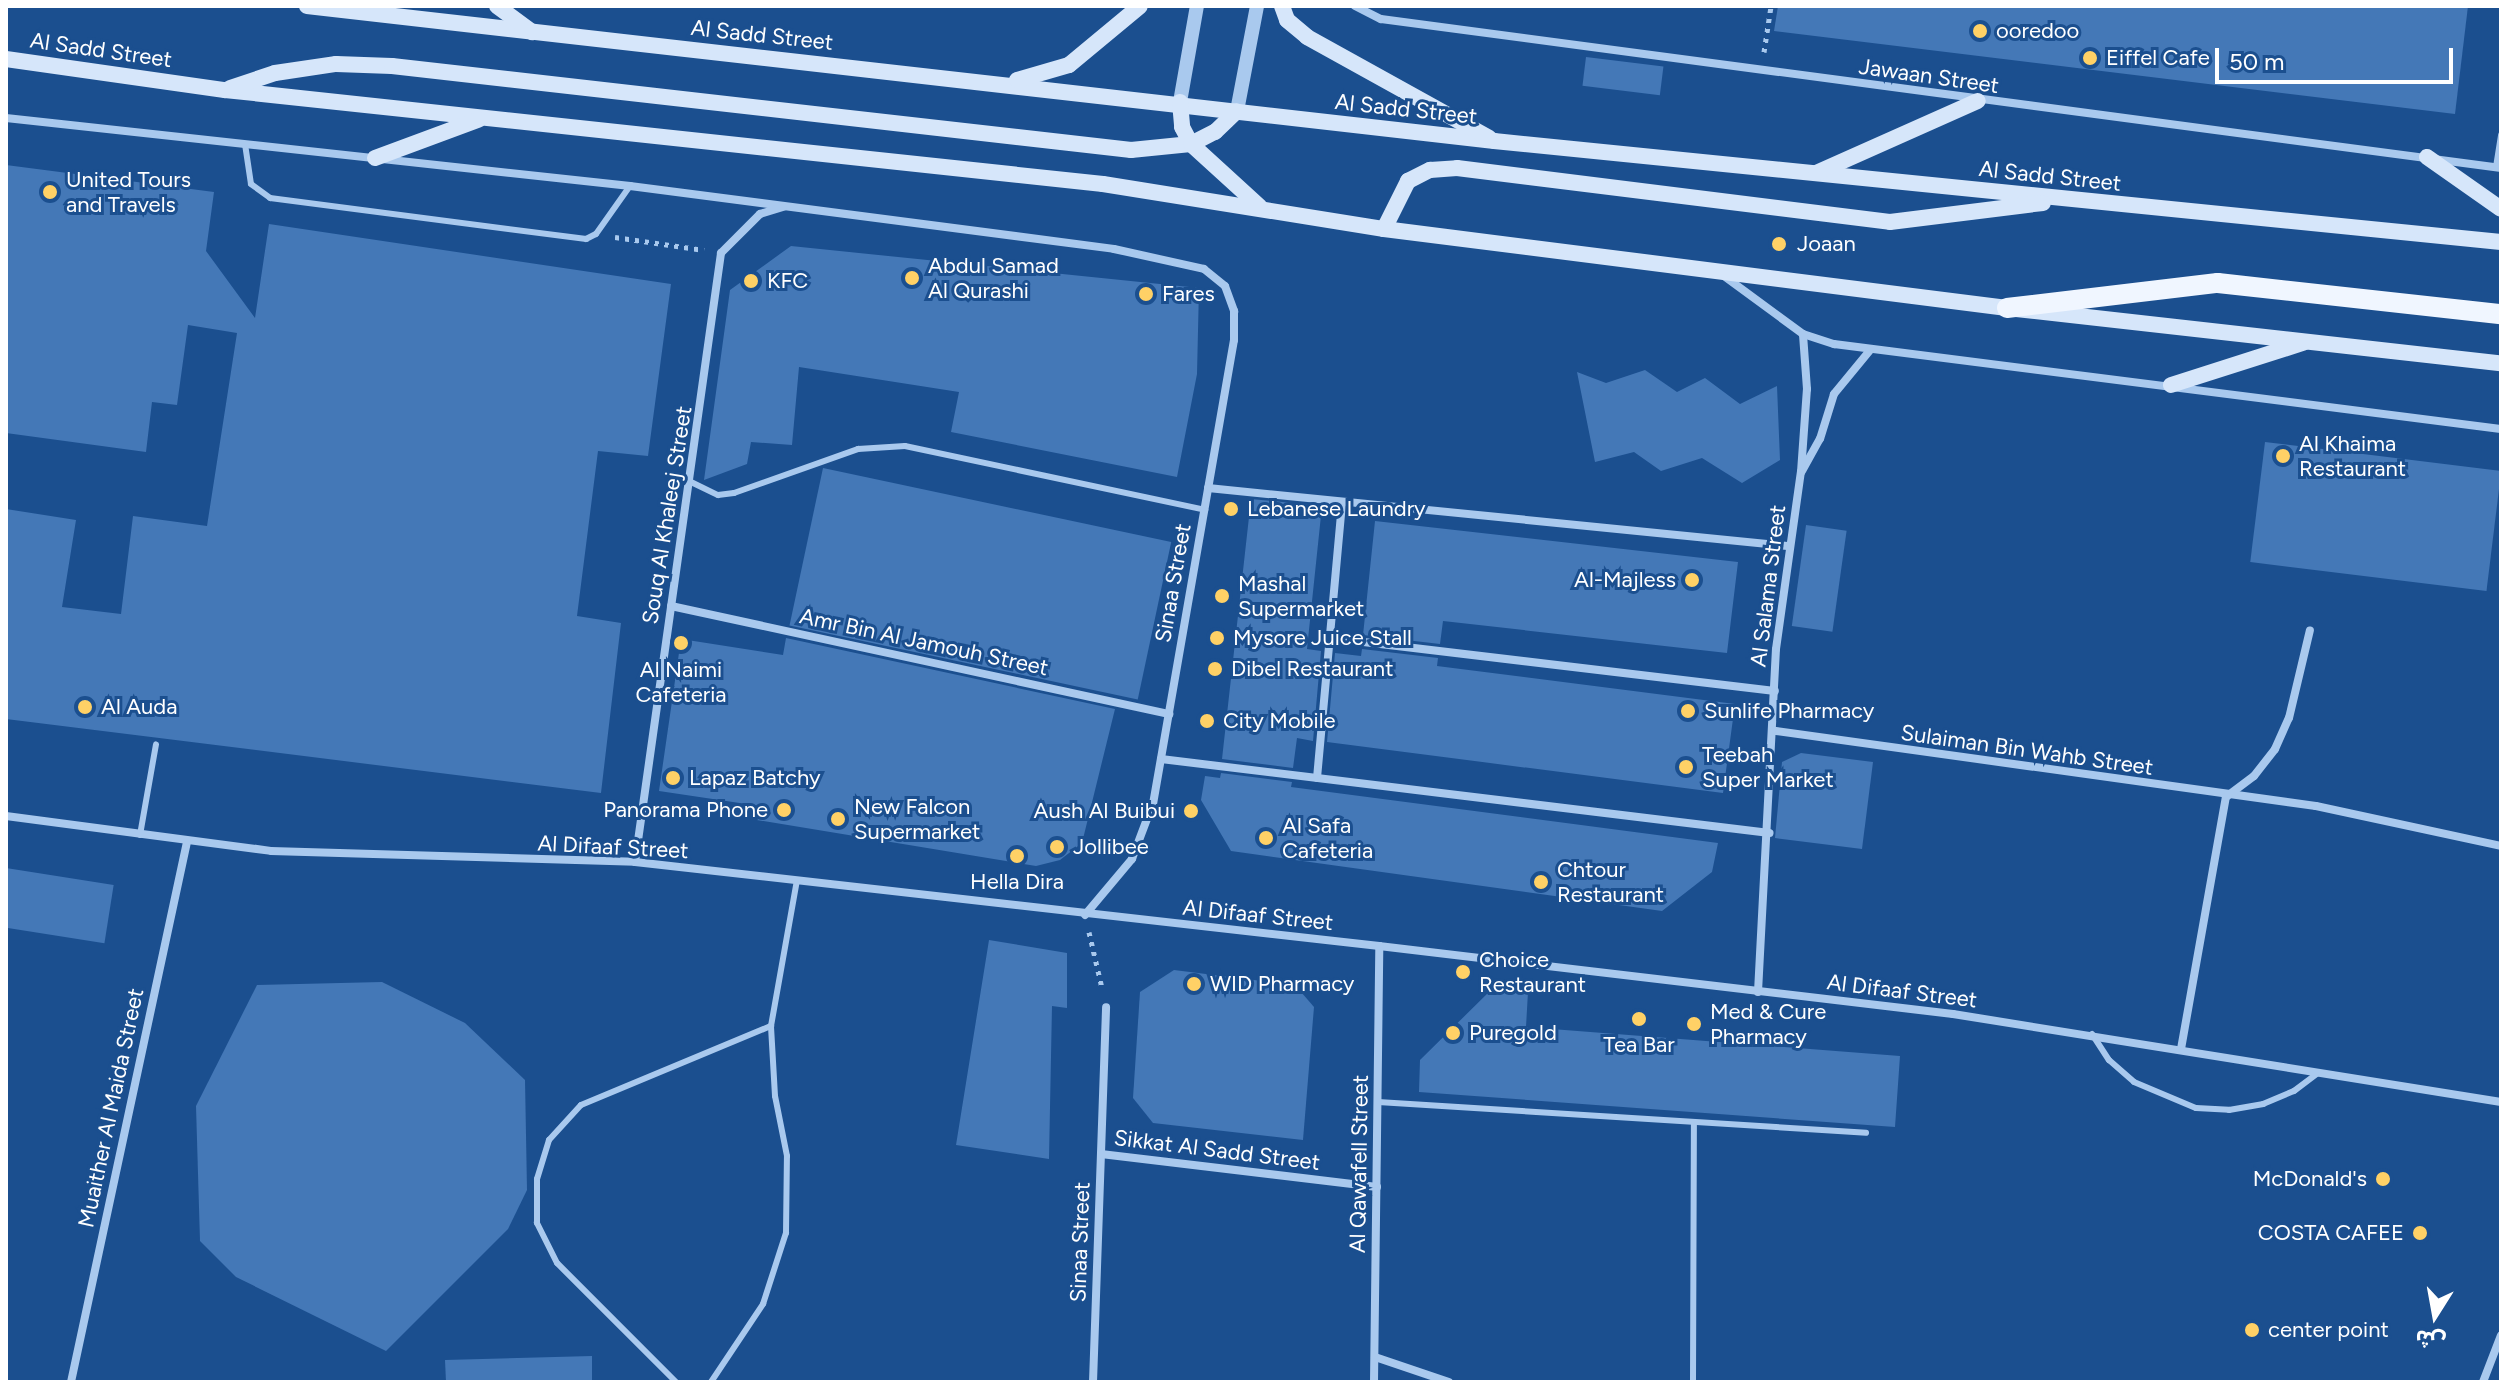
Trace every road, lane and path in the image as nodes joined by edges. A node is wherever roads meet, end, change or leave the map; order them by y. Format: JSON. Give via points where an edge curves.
{"nodes":[{"id":1,"x":307,"y":6,"type":"edge"},
{"id":2,"x":497,"y":6,"type":"edge"},
{"id":3,"x":1140,"y":6,"type":"edge"},
{"id":4,"x":1197,"y":6,"type":"edge"},
{"id":5,"x":1257,"y":6,"type":"edge"},
{"id":6,"x":1282,"y":6,"type":"edge"},
{"id":7,"x":1355,"y":6,"type":"edge"},
{"id":8,"x":1771,"y":6,"type":"edge"},
{"id":9,"x":534,"y":33,"type":"junction"},
{"id":10,"x":6,"y":59,"type":"edge"},
{"id":11,"x":1761,"y":71,"type":"junction"},
{"id":12,"x":1009,"y":83,"type":"junction"},
{"id":13,"x":225,"y":90,"type":"junction"},
{"id":14,"x":1978,"y":101,"type":"junction"},
{"id":15,"x":1180,"y":102,"type":"junction"},
{"id":16,"x":1237,"y":111,"type":"junction"},
{"id":17,"x":6,"y":118,"type":"edge"},
{"id":18,"x":484,"y":118,"type":"junction"},
{"id":19,"x":2501,"y":134,"type":"edge"},
{"id":20,"x":1494,"y":141,"type":"junction"},
{"id":21,"x":245,"y":144,"type":"junction"},
{"id":22,"x":1191,"y":144,"type":"junction"},
{"id":23,"x":2427,"y":157,"type":"junction"},
{"id":24,"x":375,"y":158,"type":"junction"},
{"id":25,"x":2499,"y":168,"type":"edge"},
{"id":26,"x":1815,"y":174,"type":"junction"},
{"id":27,"x":630,"y":186,"type":"junction"},
{"id":28,"x":2064,"y":200,"type":"junction"},
{"id":29,"x":785,"y":206,"type":"junction"},
{"id":30,"x":1260,"y":207,"type":"junction"},
{"id":31,"x":2501,"y":209,"type":"edge"},
{"id":32,"x":1384,"y":229,"type":"junction"},
{"id":33,"x":596,"y":234,"type":"junction"},
{"id":34,"x":2501,"y":242,"type":"edge"},
{"id":35,"x":721,"y":253,"type":"junction"},
{"id":36,"x":1714,"y":269,"type":"junction"},
{"id":37,"x":2007,"y":308,"type":"junction"},
{"id":38,"x":2501,"y":314,"type":"edge"},
{"id":39,"x":1803,"y":334,"type":"junction"},
{"id":40,"x":2310,"y":341,"type":"junction"},
{"id":41,"x":1871,"y":349,"type":"junction"},
{"id":42,"x":2501,"y":363,"type":"edge"},
{"id":43,"x":2171,"y":385,"type":"junction"},
{"id":44,"x":2501,"y":429,"type":"edge"},
{"id":45,"x":1801,"y":472,"type":"junction"},
{"id":46,"x":691,"y":482,"type":"junction"},
{"id":47,"x":1208,"y":488,"type":"junction"},
{"id":48,"x":1342,"y":502,"type":"junction"},
{"id":49,"x":1205,"y":510,"type":"junction"},
{"id":50,"x":1787,"y":546,"type":"junction"},
{"id":51,"x":671,"y":606,"type":"junction"},
{"id":52,"x":2310,"y":630,"type":"dead end"},
{"id":53,"x":1330,"y":638,"type":"junction"},
{"id":54,"x":1775,"y":691,"type":"junction"},
{"id":55,"x":1169,"y":714,"type":"junction"},
{"id":56,"x":1776,"y":731,"type":"junction"},
{"id":57,"x":156,"y":744,"type":"dead end"},
{"id":58,"x":1161,"y":759,"type":"junction"},
{"id":59,"x":1317,"y":778,"type":"junction"},
{"id":60,"x":2226,"y":797,"type":"junction"},
{"id":61,"x":6,"y":816,"type":"edge"},
{"id":62,"x":1770,"y":833,"type":"junction"},
{"id":63,"x":140,"y":835,"type":"junction"},
{"id":64,"x":187,"y":842,"type":"junction"},
{"id":65,"x":2501,"y":846,"type":"edge"},
{"id":66,"x":635,"y":862,"type":"junction"},
{"id":67,"x":797,"y":880,"type":"junction"},
{"id":68,"x":1085,"y":915,"type":"junction"},
{"id":69,"x":1379,"y":946,"type":"junction"},
{"id":70,"x":1758,"y":992,"type":"junction"},
{"id":71,"x":1106,"y":1007,"type":"joint"},
{"id":72,"x":771,"y":1026,"type":"junction"},
{"id":73,"x":2092,"y":1034,"type":"junction"},
{"id":74,"x":2181,"y":1049,"type":"junction"},
{"id":75,"x":2319,"y":1072,"type":"junction"},
{"id":76,"x":1378,"y":1102,"type":"junction"},
{"id":77,"x":2501,"y":1102,"type":"edge"},
{"id":78,"x":1694,"y":1122,"type":"junction"},
{"id":79,"x":1866,"y":1133,"type":"dead end"},
{"id":80,"x":1101,"y":1154,"type":"junction"},
{"id":81,"x":1377,"y":1187,"type":"junction"},
{"id":82,"x":2501,"y":1335,"type":"edge"},
{"id":83,"x":1375,"y":1357,"type":"junction"},
{"id":84,"x":71,"y":1382,"type":"edge"},
{"id":85,"x":676,"y":1382,"type":"edge"},
{"id":86,"x":711,"y":1382,"type":"edge"},
{"id":87,"x":1093,"y":1382,"type":"edge"},
{"id":88,"x":1374,"y":1382,"type":"edge"},
{"id":89,"x":1449,"y":1382,"type":"edge"},
{"id":90,"x":1693,"y":1382,"type":"edge"},
{"id":91,"x":2483,"y":1382,"type":"edge"}],
"edges":[{"from":1,"to":9,"type":"main road","name":"Al Sadd Street"},
{"from":2,"to":9,"type":"main road"},
{"from":3,"to":12,"type":"main road","via":[[1069,65]]},
{"from":4,"to":15,"type":"street"},
{"from":5,"to":16,"type":"street"},
{"from":6,"to":20,"type":"main road","via":[[1287,20],[1307,37]]},
{"from":7,"to":11,"type":"street","name":"Jawaan Street","via":[[1381,19]]},
{"from":8,"to":11,"type":"path"},
{"from":9,"to":12,"type":"main road","name":"Al Sadd Street"},
{"from":10,"to":13,"type":"main road","name":"Al Sadd Street"},
{"from":11,"to":14,"type":"street","name":"Jawaan Street"},
{"from":12,"to":15,"type":"main road","name":"Al Sadd Street"},
{"from":13,"to":18,"type":"main road","name":"Al Sadd Street"},
{"from":13,"to":22,"type":"main road","via":[[275,73],[336,64],[392,66],[1131,150]]},
{"from":14,"to":23,"type":"street","name":"Jawaan Street"},
{"from":14,"to":26,"type":"main road"},
{"from":15,"to":16,"type":"main road","name":"Al Sadd Street"},
{"from":15,"to":22,"type":"main road","via":[[1182,127]]},
{"from":16,"to":20,"type":"main road","name":"Al Sadd Street"},
{"from":16,"to":22,"type":"main road","via":[[1215,132]]},
{"from":17,"to":21,"type":"street"},
{"from":18,"to":24,"type":"main road"},
{"from":18,"to":30,"type":"main road","name":"Al Sadd Street","via":[[1103,184]]},
{"from":19,"to":25,"type":"lane"},
{"from":20,"to":26,"type":"main road","name":"Al Sadd Street"},
{"from":21,"to":24,"type":"street"},
{"from":21,"to":33,"type":"lane","via":[[251,184],[270,198],[586,239]]},
{"from":22,"to":30,"type":"main road"},
{"from":23,"to":25,"type":"street","name":"Jawaan Street"},
{"from":23,"to":31,"type":"main road"},
{"from":24,"to":27,"type":"street"},
{"from":26,"to":28,"type":"main road","name":"Al Sadd Street"},
{"from":27,"to":29,"type":"street"},
{"from":27,"to":33,"type":"lane"},
{"from":28,"to":32,"type":"main road","via":[[1890,222],[1457,168],[1430,170],[1408,181]]},
{"from":28,"to":34,"type":"main road","name":"Al Sadd Street"},
{"from":29,"to":35,"type":"street","via":[[760,214]]},
{"from":29,"to":47,"type":"street","name":"Sinaa Street","via":[[1185,261],[1225,286],[1234,311]]},
{"from":30,"to":32,"type":"main road","name":"Al Sadd Street"},
{"from":32,"to":36,"type":"main road","name":"Al Sadd Street"},
{"from":33,"to":35,"type":"path"},
{"from":35,"to":46,"type":"street","name":"Souq Al Khaleej Street"},
{"from":36,"to":37,"type":"main road","name":"Al Sadd Street"},
{"from":36,"to":39,"type":"street","name":"Al Sadd Street"},
{"from":37,"to":38,"type":"main road","via":[[2218,283]]},
{"from":37,"to":40,"type":"main road","name":"Al Sadd Street"},
{"from":39,"to":41,"type":"street","name":"Al Sadd Street"},
{"from":39,"to":45,"type":"street","name":"Al Salama Street","via":[[1807,389]]},
{"from":40,"to":42,"type":"main road","name":"Al Sadd Street"},
{"from":40,"to":43,"type":"main road"},
{"from":41,"to":43,"type":"street","name":"Al Sadd Street"},
{"from":41,"to":45,"type":"street","name":"Al Salama Street","via":[[1834,394],[1820,439]]},
{"from":43,"to":44,"type":"street","name":"Al Sadd Street"},
{"from":45,"to":50,"type":"street","name":"Al Salama Street"},
{"from":46,"to":49,"type":"lane","via":[[718,495],[734,493],[858,449],[905,446]]},
{"from":46,"to":51,"type":"street","name":"Souq Al Khaleej Street"},
{"from":47,"to":48,"type":"street"},
{"from":47,"to":49,"type":"street","name":"Sinaa Street"},
{"from":48,"to":50,"type":"street"},
{"from":48,"to":53,"type":"street"},
{"from":49,"to":55,"type":"street","name":"Sinaa Street"},
{"from":50,"to":54,"type":"street","name":"Al Salama Street"},
{"from":51,"to":55,"type":"street","name":"Amr Bin Al Jamouh Street"},
{"from":51,"to":66,"type":"street","name":"Souq Al Khaleej Street"},
{"from":52,"to":60,"type":"street","via":[[2289,718],[2275,749],[2254,776]]},
{"from":53,"to":54,"type":"street"},
{"from":53,"to":59,"type":"street"},
{"from":54,"to":56,"type":"street","name":"Al Salama Street"},
{"from":55,"to":58,"type":"street","name":"Sinaa Street"},
{"from":56,"to":60,"type":"street","name":"Sulaiman Bin Wahb Street"},
{"from":56,"to":62,"type":"street","name":"Al Salama Street"},
{"from":57,"to":63,"type":"lane"},
{"from":58,"to":59,"type":"street"},
{"from":58,"to":68,"type":"street","name":"Sinaa Street","via":[[1147,827],[1132,859]]},
{"from":59,"to":62,"type":"street"},
{"from":60,"to":65,"type":"street","name":"Sulaiman Bin Wahb Street","via":[[2361,814]]},
{"from":60,"to":74,"type":"street"},
{"from":61,"to":63,"type":"street","name":"Al Difaaf Street"},
{"from":62,"to":70,"type":"street","name":"Al Salama Street"},
{"from":63,"to":64,"type":"street","name":"Al Difaaf Street"},
{"from":64,"to":66,"type":"street","name":"Al Difaaf Street","via":[[286,852]]},
{"from":64,"to":84,"type":"street","name":"Muaither Al Maida Street"},
{"from":66,"to":67,"type":"street","name":"Al Difaaf Street"},
{"from":67,"to":68,"type":"street","name":"Al Difaaf Street"},
{"from":67,"to":72,"type":"lane"},
{"from":68,"to":69,"type":"street","name":"Al Difaaf Street"},
{"from":68,"to":71,"type":"path"},
{"from":69,"to":70,"type":"street","name":"Al Difaaf Street"},
{"from":69,"to":76,"type":"street","name":"Al Qawafell Street"},
{"from":70,"to":73,"type":"street","name":"Al Difaaf Street"},
{"from":71,"to":80,"type":"street","name":"Sinaa Street"},
{"from":72,"to":85,"type":"lane","via":[[581,1105],[549,1140],[537,1179],[537,1223],[557,1263]]},
{"from":72,"to":86,"type":"lane","via":[[775,1096],[787,1156],[786,1233],[763,1304]]},
{"from":73,"to":74,"type":"street","name":"Al Difaaf Street"},
{"from":73,"to":75,"type":"lane","via":[[2109,1060],[2134,1082],[2196,1108],[2263,1104],[2294,1091]]},
{"from":74,"to":75,"type":"street","name":"Al Difaaf Street"},
{"from":75,"to":77,"type":"street","name":"Al Difaaf Street"},
{"from":76,"to":78,"type":"lane"},
{"from":76,"to":81,"type":"street","name":"Al Qawafell Street"},
{"from":78,"to":79,"type":"lane"},
{"from":78,"to":90,"type":"lane"},
{"from":80,"to":81,"type":"street","name":"Sikkat Al Sadd Street"},
{"from":80,"to":87,"type":"street","name":"Sinaa Street"},
{"from":81,"to":83,"type":"street","name":"Al Qawafell Street"},
{"from":82,"to":91,"type":"street"},
{"from":83,"to":88,"type":"street","name":"Al Qawafell Street"},
{"from":83,"to":89,"type":"street"}]}
